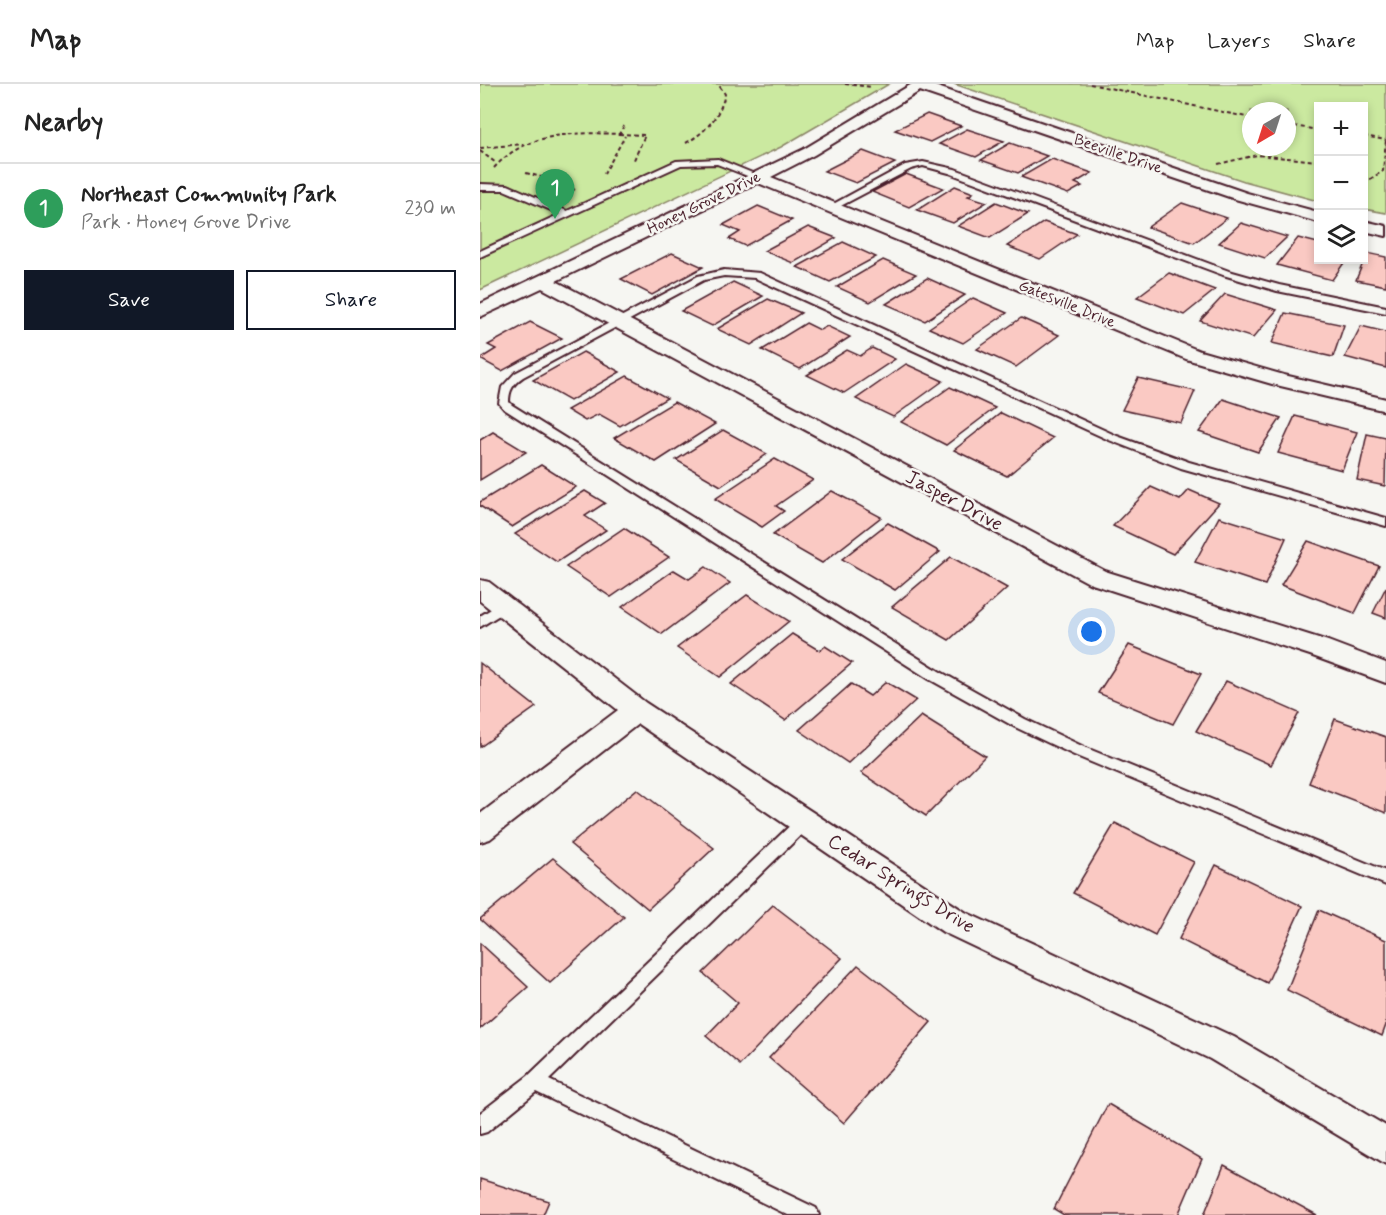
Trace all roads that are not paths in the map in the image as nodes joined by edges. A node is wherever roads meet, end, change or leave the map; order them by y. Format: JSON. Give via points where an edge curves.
{"nodes":[{"id":1,"x":920,"y":85,"type":"edge"},
{"id":2,"x":758,"y":177,"type":"junction"},
{"id":3,"x":480,"y":187,"type":"edge"},
{"id":4,"x":830,"y":208,"type":"junction"},
{"id":5,"x":567,"y":214,"type":"junction"},
{"id":6,"x":1314,"y":216,"type":"edge"},
{"id":7,"x":1368,"y":227,"type":"edge"},
{"id":8,"x":1386,"y":231,"type":"edge"},
{"id":9,"x":480,"y":254,"type":"edge"},
{"id":10,"x":542,"y":281,"type":"junction"},
{"id":11,"x":1386,"y":310,"type":"edge"},
{"id":12,"x":480,"y":311,"type":"edge"},
{"id":13,"x":618,"y":322,"type":"junction"},
{"id":14,"x":1386,"y":405,"type":"edge"},
{"id":15,"x":1386,"y":522,"type":"edge"},
{"id":16,"x":480,"y":588,"type":"edge"},
{"id":17,"x":492,"y":614,"type":"edge"},
{"id":18,"x":1386,"y":673,"type":"edge"},
{"id":19,"x":637,"y":710,"type":"junction"},
{"id":20,"x":804,"y":822,"type":"junction"},
{"id":21,"x":480,"y":830,"type":"edge"},
{"id":22,"x":1386,"y":878,"type":"edge"},
{"id":23,"x":534,"y":1082,"type":"junction"},
{"id":24,"x":480,"y":1125,"type":"edge"},
{"id":25,"x":1386,"y":1146,"type":"edge"},
{"id":26,"x":809,"y":1215,"type":"edge"}],
"edges":[{"from":1,"to":2,"type":"street","name":"Honey Grove Drive","via":[[856,125]]},
{"from":1,"to":6,"type":"street","name":"Beeville Drive","via":[[1241,196]]},
{"from":2,"to":4,"type":"street","name":"Gatesville Drive"},
{"from":2,"to":5,"type":"lane","via":[[718,161],[686,162]]},
{"from":2,"to":10,"type":"street","name":"Honey Grove Drive"},
{"from":3,"to":5,"type":"lane","via":[[505,187]]},
{"from":4,"to":11,"type":"lane","via":[[891,174],[923,164],[952,171],[1246,280]]},
{"from":4,"to":14,"type":"street","name":"Gatesville Drive","via":[[1193,355]]},
{"from":5,"to":9,"type":"lane"},
{"from":7,"to":8,"type":"street"},
{"from":10,"to":12,"type":"street","name":"Honey Grove Drive"},
{"from":10,"to":13,"type":"street","name":"Jasper Drive"},
{"from":13,"to":15,"type":"lane","via":[[701,278],[724,273],[757,275],[1113,438],[1185,465]]},
{"from":13,"to":18,"type":"street","name":"Jasper Drive","via":[[1097,577]]},
{"from":13,"to":22,"type":"lane","via":[[512,380],[504,391],[504,403],[934,675],[1010,717],[1079,751]]},
{"from":16,"to":17,"type":"street","name":"Cedar Springs Drive"},
{"from":17,"to":19,"type":"street","name":"Cedar Springs Drive"},
{"from":19,"to":20,"type":"street","name":"Cedar Springs Drive"},
{"from":19,"to":21,"type":"street"},
{"from":20,"to":23,"type":"lane"},
{"from":20,"to":25,"type":"street","name":"Cedar Springs Drive","via":[[954,922],[1222,1048]]},
{"from":23,"to":24,"type":"lane"},
{"from":23,"to":26,"type":"lane"}]}
